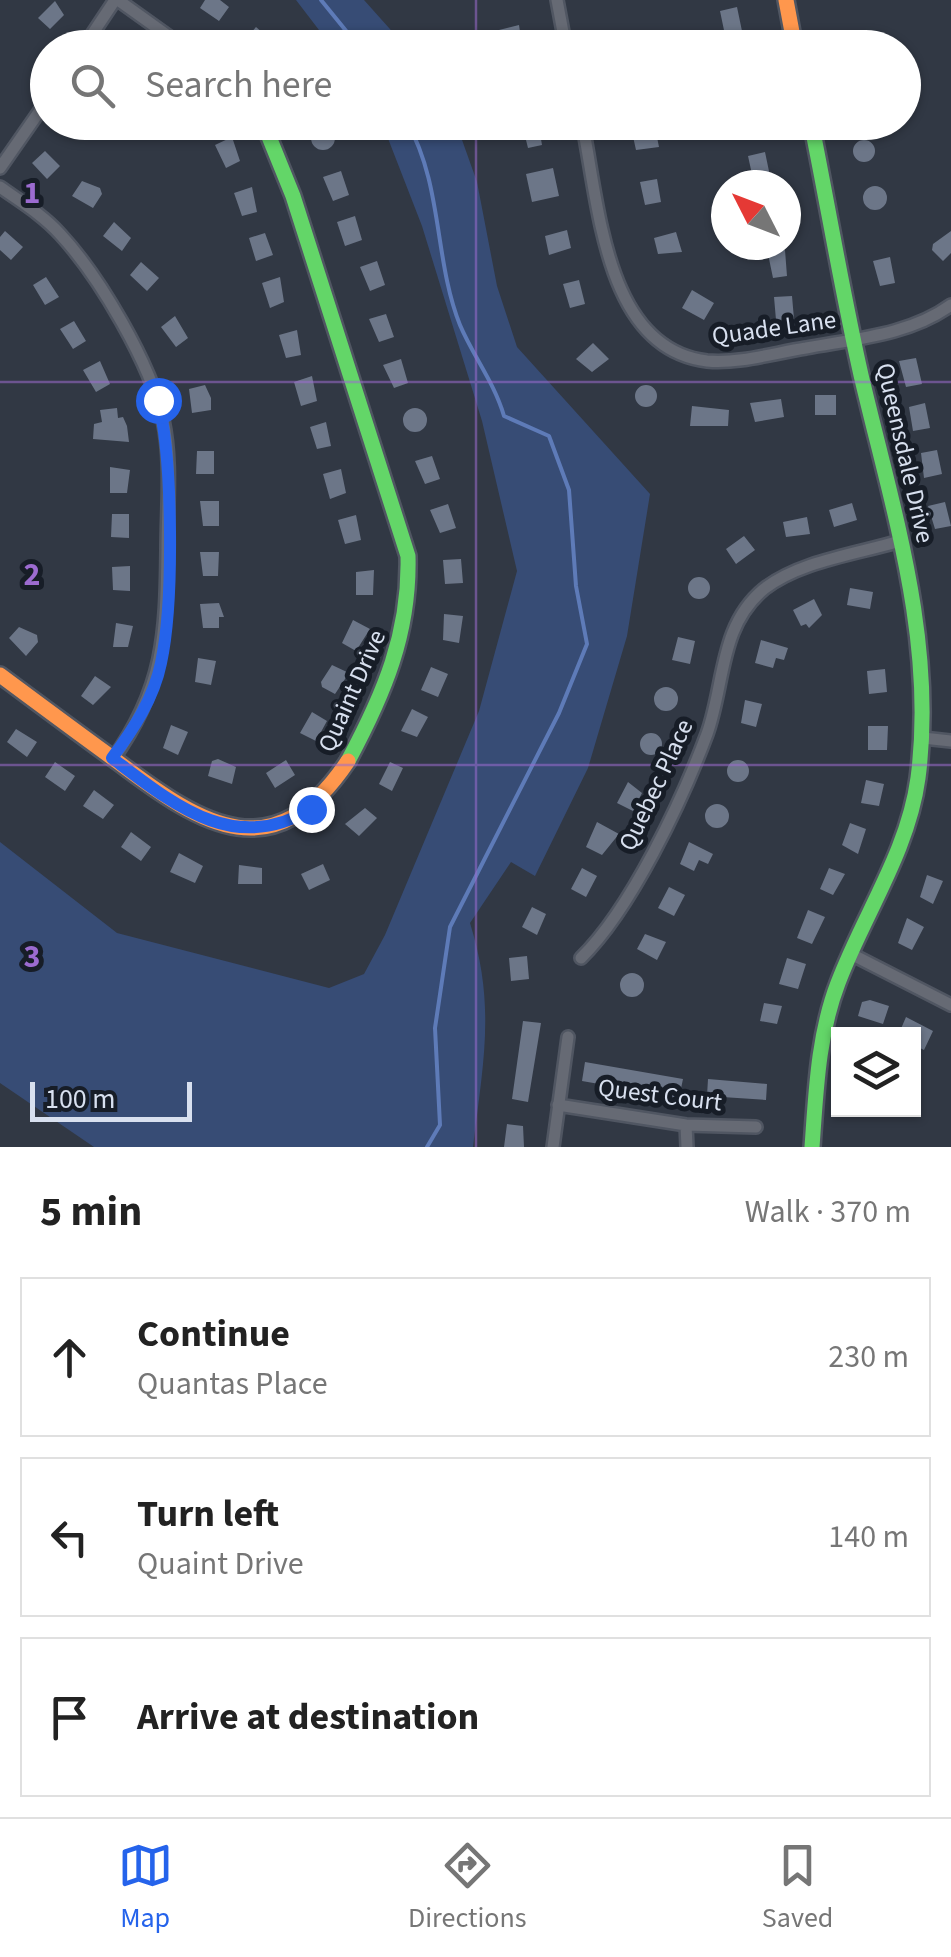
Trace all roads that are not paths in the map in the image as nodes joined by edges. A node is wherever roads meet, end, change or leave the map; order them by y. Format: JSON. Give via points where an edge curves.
{"nodes":[{"id":1,"x":116,"y":0,"type":"edge"},
{"id":2,"x":556,"y":0,"type":"edge"},
{"id":3,"x":786,"y":0,"type":"edge"},
{"id":4,"x":95,"y":30,"type":"edge"},
{"id":5,"x":160,"y":30,"type":"edge"},
{"id":6,"x":562,"y":30,"type":"edge"},
{"id":7,"x":792,"y":30,"type":"edge"},
{"id":8,"x":30,"y":125,"type":"edge"},
{"id":9,"x":270,"y":140,"type":"edge"},
{"id":10,"x":586,"y":140,"type":"edge"},
{"id":11,"x":814,"y":140,"type":"edge"},
{"id":12,"x":0,"y":168,"type":"edge"},
{"id":13,"x":0,"y":187,"type":"edge"},
{"id":14,"x":951,"y":304,"type":"edge"},
{"id":15,"x":853,"y":339,"type":"junction"},
{"id":16,"x":900,"y":541,"type":"junction"},
{"id":17,"x":0,"y":675,"type":"edge"},
{"id":18,"x":922,"y":738,"type":"junction"},
{"id":19,"x":951,"y":741,"type":"edge"},
{"id":20,"x":112,"y":758,"type":"junction"},
{"id":21,"x":851,"y":954,"type":"junction"},
{"id":22,"x":581,"y":958,"type":"dead end"},
{"id":23,"x":951,"y":1005,"type":"edge"},
{"id":24,"x":568,"y":1037,"type":"dead end"},
{"id":25,"x":558,"y":1105,"type":"junction"},
{"id":26,"x":686,"y":1126,"type":"junction"},
{"id":27,"x":756,"y":1127,"type":"dead end"},
{"id":28,"x":813,"y":1144,"type":"edge"},
{"id":29,"x":553,"y":1147,"type":"edge"},
{"id":30,"x":687,"y":1147,"type":"edge"}],
"edges":[{"from":1,"to":4,"type":"street"},
{"from":1,"to":5,"type":"street"},
{"from":2,"to":6,"type":"street"},
{"from":3,"to":7,"type":"street"},
{"from":8,"to":12,"type":"street"},
{"from":9,"to":20,"type":"street","name":"Quaint Drive","via":[[405,542],[410,599],[404,640],[346,769],[324,798],[296,818],[262,828],[216,825],[179,808]]},
{"from":10,"to":15,"type":"street","name":"Quade Lane","via":[[620,294],[649,334],[692,358],[724,361]]},
{"from":11,"to":15,"type":"street","name":"Queensdale Drive"},
{"from":13,"to":20,"type":"street","via":[[72,248],[150,379],[164,423],[161,664],[136,723]]},
{"from":14,"to":15,"type":"street","name":"Quade Lane","via":[[897,330]]},
{"from":15,"to":16,"type":"street","name":"Queensdale Drive"},
{"from":16,"to":18,"type":"street","name":"Queensdale Drive","via":[[921,662]]},
{"from":16,"to":22,"type":"street","name":"Quebec Place","via":[[786,575],[747,607],[729,640],[700,751],[622,907]]},
{"from":17,"to":20,"type":"street","name":"Quaint Drive"},
{"from":18,"to":19,"type":"street"},
{"from":18,"to":21,"type":"street","name":"Queensdale Drive","via":[[904,840]]},
{"from":21,"to":23,"type":"street"},
{"from":21,"to":28,"type":"street","name":"Queensdale Drive","via":[[820,1043]]},
{"from":24,"to":25,"type":"street"},
{"from":25,"to":26,"type":"street","name":"Quest Court"},
{"from":25,"to":29,"type":"street"},
{"from":26,"to":27,"type":"street","name":"Quest Court"},
{"from":26,"to":30,"type":"street"}]}
